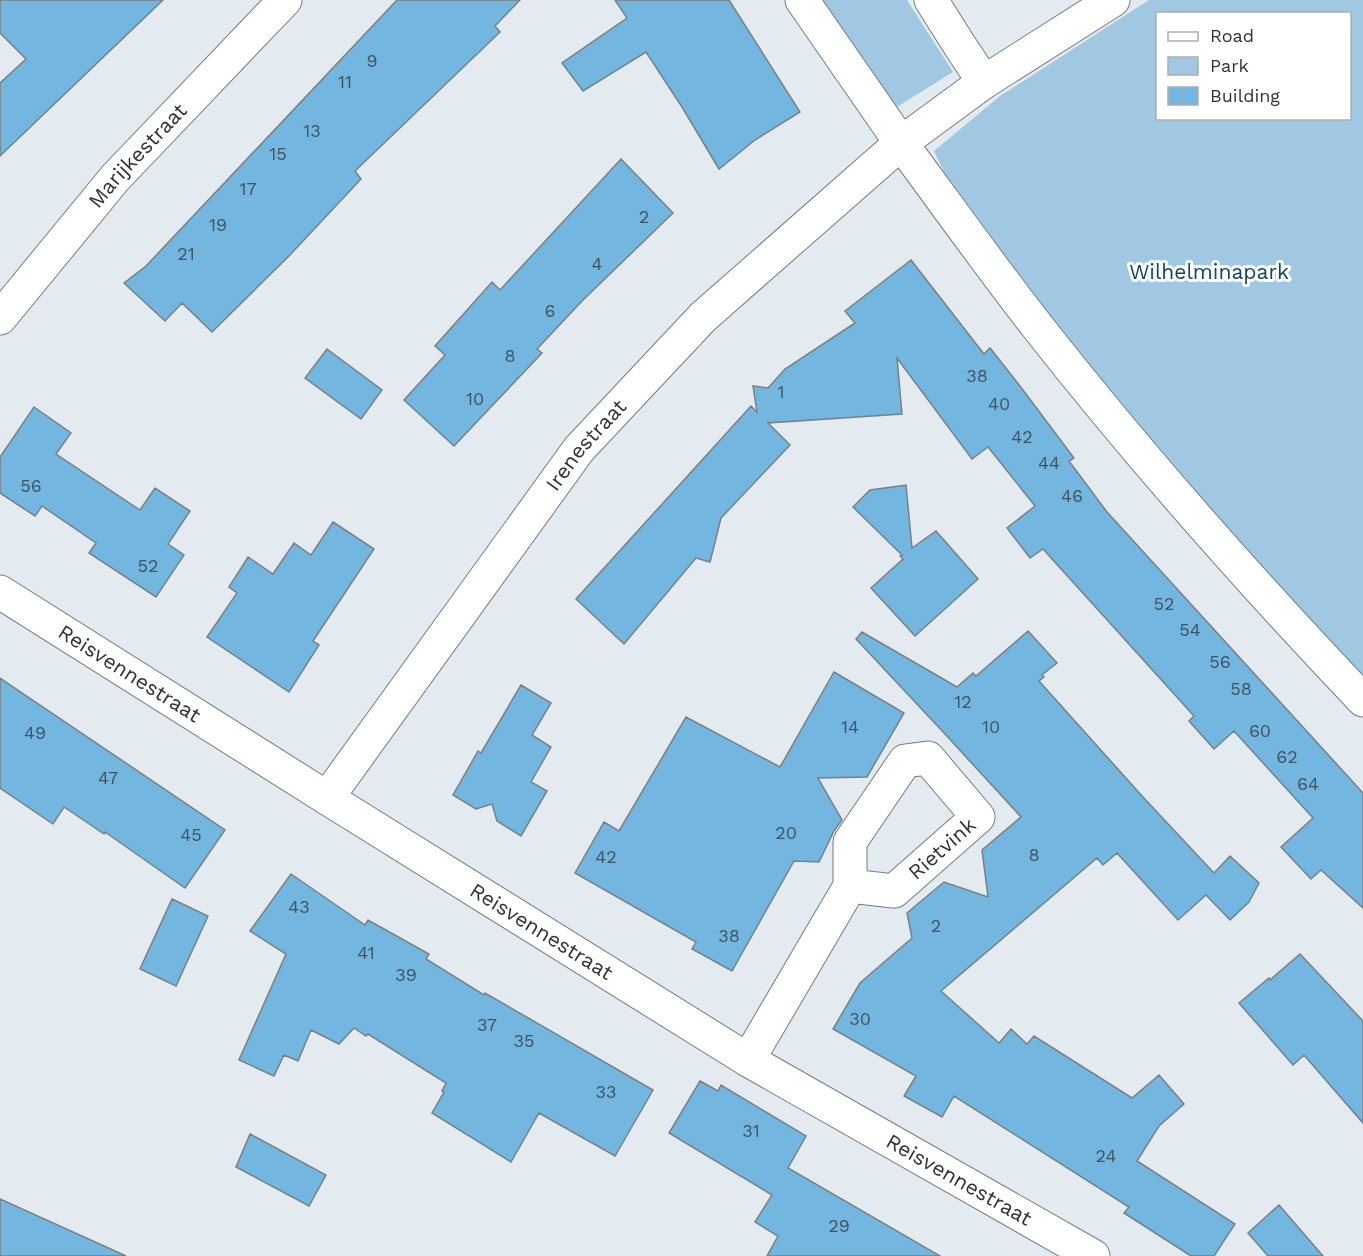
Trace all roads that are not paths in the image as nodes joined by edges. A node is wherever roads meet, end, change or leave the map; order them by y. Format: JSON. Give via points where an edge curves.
{"nodes":[{"id":1,"x":285,"y":0,"type":"edge"},
{"id":2,"x":802,"y":0,"type":"edge"},
{"id":3,"x":931,"y":0,"type":"edge"},
{"id":4,"x":1113,"y":0,"type":"edge"},
{"id":5,"x":984,"y":82,"type":"junction"},
{"id":6,"x":901,"y":143,"type":"junction"},
{"id":7,"x":0,"y":318,"type":"edge"},
{"id":8,"x":0,"y":592,"type":"edge"},
{"id":9,"x":1363,"y":700,"type":"edge"},
{"id":10,"x":327,"y":798,"type":"junction"},
{"id":11,"x":850,"y":886,"type":"dead end"},
{"id":12,"x":748,"y":1060,"type":"junction"},
{"id":13,"x":1093,"y":1256,"type":"edge"}],
"edges":[{"from":1,"to":7,"type":"street","name":"Marijkestraat","via":[[115,178]]},
{"from":2,"to":6,"type":"street"},
{"from":3,"to":5,"type":"street"},
{"from":4,"to":5,"type":"street"},
{"from":5,"to":6,"type":"street"},
{"from":6,"to":9,"type":"street","via":[[1036,325],[1161,478]]},
{"from":6,"to":10,"type":"street","name":"Irenestraat","via":[[703,316],[579,449]]},
{"from":8,"to":10,"type":"street","name":"Reisvennestraat"},
{"from":10,"to":12,"type":"street","name":"Reisvennestraat"},
{"from":11,"to":12,"type":"street"},
{"from":12,"to":13,"type":"street","name":"Reisvennestraat"}]}
